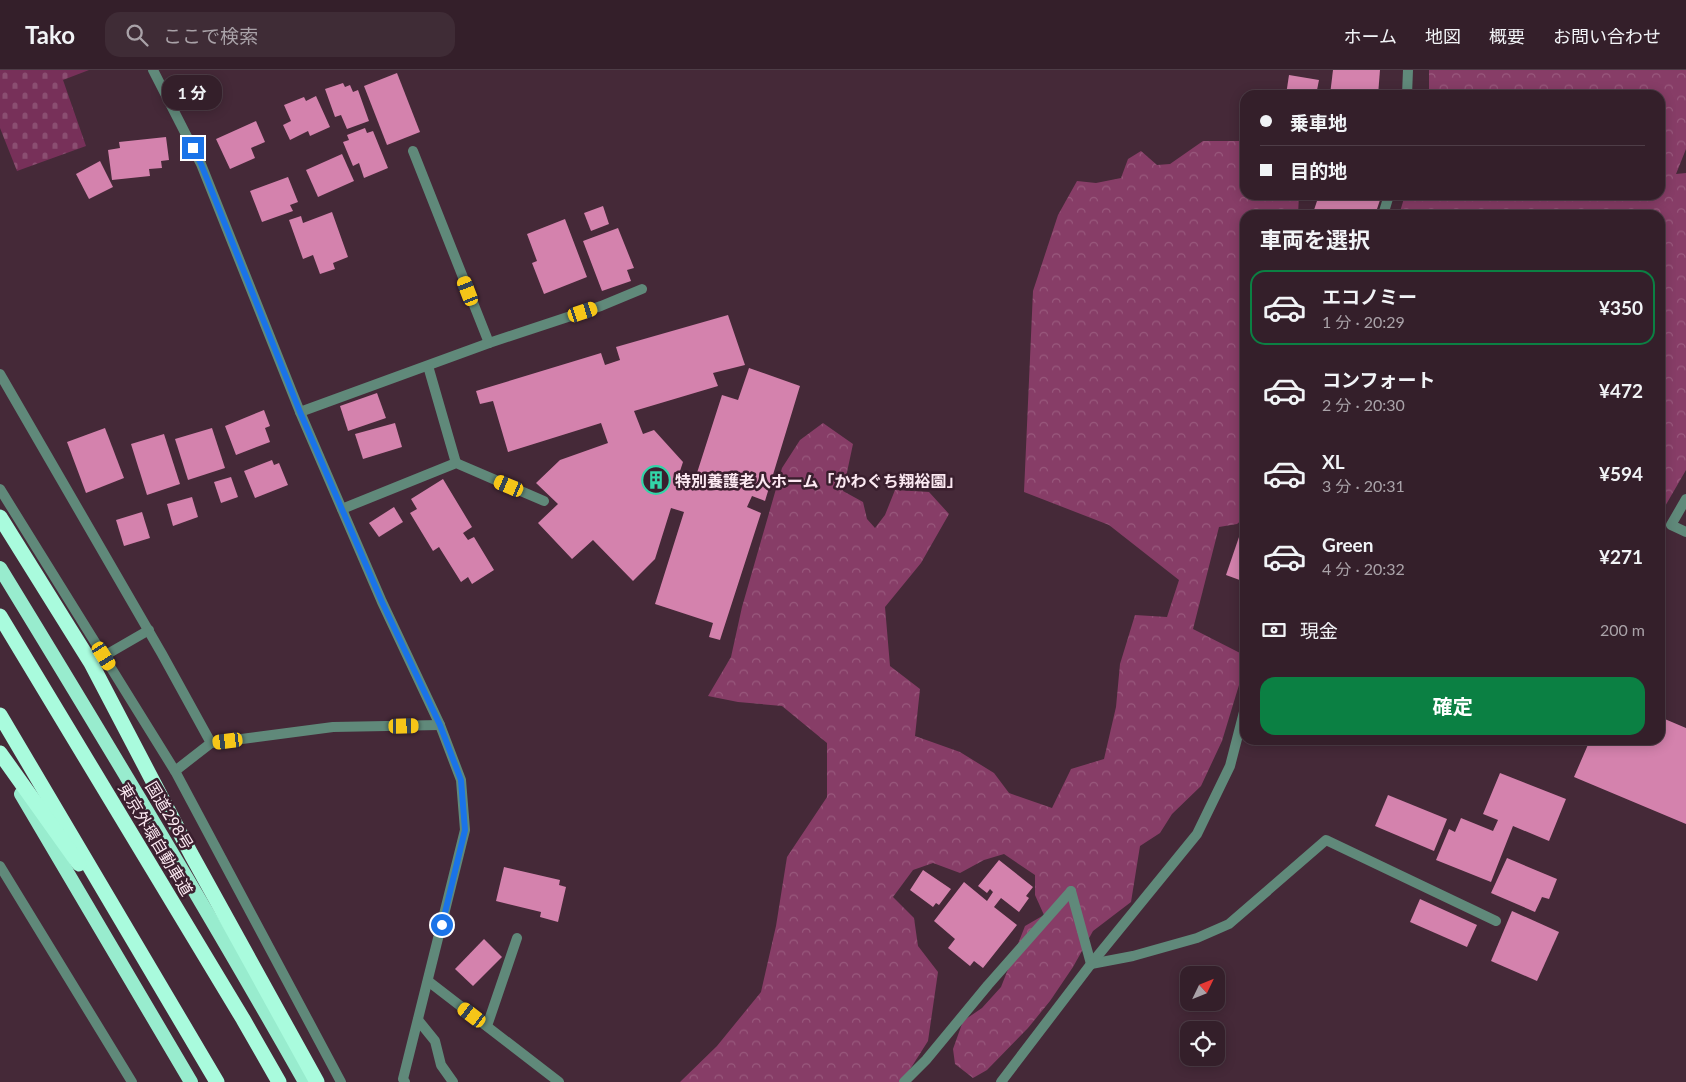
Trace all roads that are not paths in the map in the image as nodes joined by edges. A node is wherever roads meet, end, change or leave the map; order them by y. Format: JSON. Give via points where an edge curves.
{"nodes":[{"id":1,"x":153,"y":70,"type":"edge"},
{"id":2,"x":1408,"y":70,"type":"edge"},
{"id":3,"x":1407,"y":90,"type":"edge"},
{"id":4,"x":413,"y":151,"type":"dead end"},
{"id":5,"x":642,"y":289,"type":"dead end"},
{"id":6,"x":489,"y":343,"type":"junction"},
{"id":7,"x":428,"y":366,"type":"junction"},
{"id":8,"x":0,"y":374,"type":"edge"},
{"id":9,"x":300,"y":412,"type":"junction"},
{"id":10,"x":456,"y":463,"type":"junction"},
{"id":11,"x":0,"y":489,"type":"edge"},
{"id":12,"x":1686,"y":499,"type":"edge"},
{"id":13,"x":544,"y":502,"type":"dead end"},
{"id":14,"x":342,"y":509,"type":"junction"},
{"id":15,"x":0,"y":517,"type":"edge"},
{"id":16,"x":1686,"y":532,"type":"edge"},
{"id":17,"x":0,"y":568,"type":"edge"},
{"id":18,"x":0,"y":616,"type":"edge"},
{"id":19,"x":149,"y":630,"type":"junction"},
{"id":20,"x":104,"y":656,"type":"junction"},
{"id":21,"x":0,"y":715,"type":"edge"},
{"id":22,"x":440,"y":725,"type":"junction"},
{"id":23,"x":1240,"y":727,"type":"edge"},
{"id":24,"x":211,"y":743,"type":"junction"},
{"id":25,"x":0,"y":753,"type":"edge"},
{"id":26,"x":0,"y":758,"type":"edge"},
{"id":27,"x":175,"y":771,"type":"junction"},
{"id":28,"x":0,"y":866,"type":"edge"},
{"id":29,"x":1496,"y":921,"type":"dead end"},
{"id":30,"x":517,"y":938,"type":"dead end"},
{"id":31,"x":146,"y":959,"type":"junction"},
{"id":32,"x":1091,"y":964,"type":"junction"},
{"id":33,"x":428,"y":982,"type":"junction"},
{"id":34,"x":418,"y":1020,"type":"junction"},
{"id":35,"x":487,"y":1026,"type":"junction"},
{"id":36,"x":132,"y":1082,"type":"edge"},
{"id":37,"x":191,"y":1082,"type":"edge"},
{"id":38,"x":218,"y":1082,"type":"edge"},
{"id":39,"x":278,"y":1082,"type":"edge"},
{"id":40,"x":305,"y":1082,"type":"edge"},
{"id":41,"x":317,"y":1082,"type":"edge"},
{"id":42,"x":341,"y":1082,"type":"edge"},
{"id":43,"x":406,"y":1082,"type":"edge"},
{"id":44,"x":453,"y":1082,"type":"edge"},
{"id":45,"x":559,"y":1082,"type":"edge"},
{"id":46,"x":904,"y":1082,"type":"edge"},
{"id":47,"x":1001,"y":1082,"type":"edge"}],
"edges":[{"from":1,"to":9,"type":"street","via":[[201,164]]},
{"from":2,"to":3,"type":"street"},
{"from":4,"to":6,"type":"street"},
{"from":5,"to":6,"type":"street","via":[[602,306]]},
{"from":6,"to":7,"type":"street"},
{"from":7,"to":9,"type":"street"},
{"from":7,"to":10,"type":"street"},
{"from":8,"to":19,"type":"street"},
{"from":9,"to":14,"type":"street"},
{"from":10,"to":13,"type":"street"},
{"from":10,"to":14,"type":"street"},
{"from":11,"to":20,"type":"street"},
{"from":12,"to":16,"type":"street","via":[[1671,525]]},
{"from":14,"to":22,"type":"street"},
{"from":15,"to":41,"type":"highway","via":[[90,663],[190,854]]},
{"from":17,"to":40,"type":"highway","name":"国道298号","via":[[88,710]]},
{"from":18,"to":39,"type":"highway","name":"東京外環自動車道","via":[[238,1010]]},
{"from":19,"to":20,"type":"street"},
{"from":19,"to":24,"type":"street"},
{"from":20,"to":27,"type":"street"},
{"from":21,"to":31,"type":"highway"},
{"from":22,"to":24,"type":"street","via":[[333,727]]},
{"from":22,"to":33,"type":"street","via":[[461,780],[465,830]]},
{"from":23,"to":32,"type":"street","via":[[1230,766],[1197,834]]},
{"from":24,"to":27,"type":"street"},
{"from":25,"to":31,"type":"highway"},
{"from":26,"to":37,"type":"highway"},
{"from":27,"to":42,"type":"street"},
{"from":28,"to":36,"type":"street"},
{"from":29,"to":32,"type":"street","via":[[1326,840],[1229,924],[1197,938]]},
{"from":30,"to":35,"type":"street"},
{"from":31,"to":38,"type":"highway"},
{"from":32,"to":46,"type":"street","via":[[1071,891]]},
{"from":32,"to":47,"type":"street"},
{"from":33,"to":34,"type":"street"},
{"from":33,"to":35,"type":"street"},
{"from":34,"to":43,"type":"street","via":[[404,1079]]},
{"from":34,"to":44,"type":"street","via":[[434,1041],[440,1065]]},
{"from":35,"to":45,"type":"street"}]}
